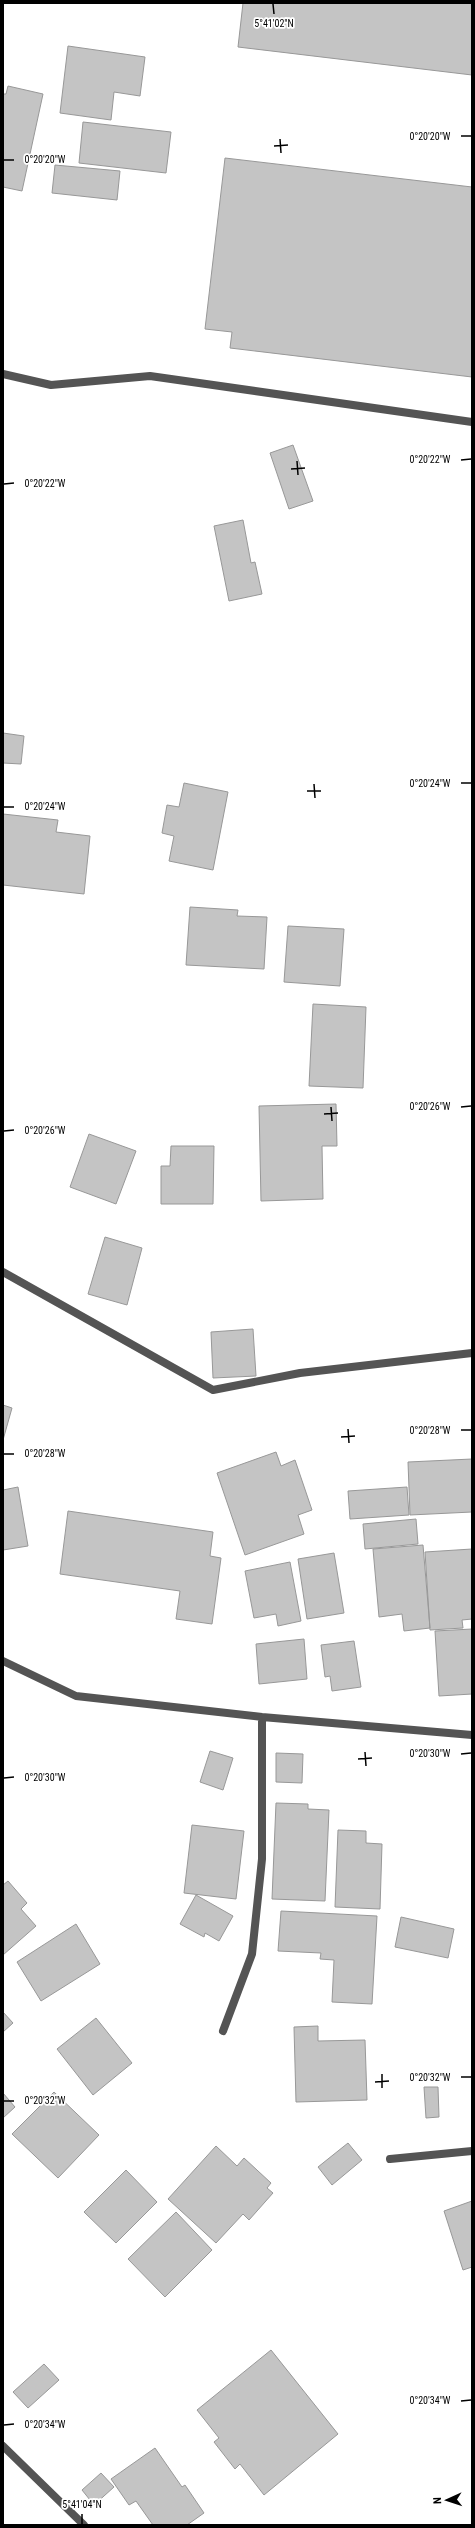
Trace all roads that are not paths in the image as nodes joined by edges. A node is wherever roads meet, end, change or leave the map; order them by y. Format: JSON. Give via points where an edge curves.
{"nodes":[{"id":1,"x":3,"y":374,"type":"edge"},
{"id":2,"x":472,"y":422,"type":"edge"},
{"id":3,"x":3,"y":1272,"type":"edge"},
{"id":4,"x":472,"y":1352,"type":"edge"},
{"id":5,"x":3,"y":1661,"type":"edge"},
{"id":6,"x":262,"y":1717,"type":"junction"},
{"id":7,"x":472,"y":1735,"type":"edge"},
{"id":8,"x":223,"y":2031,"type":"dead end"},
{"id":9,"x":472,"y":2151,"type":"edge"},
{"id":10,"x":390,"y":2159,"type":"dead end"},
{"id":11,"x":3,"y":2446,"type":"edge"},
{"id":12,"x":84,"y":2525,"type":"edge"}],
"edges":[{"from":1,"to":2,"type":"street","via":[[51,386],[150,376]]},
{"from":3,"to":4,"type":"street","via":[[213,1390],[300,1374]]},
{"from":5,"to":6,"type":"street","via":[[76,1696]]},
{"from":6,"to":7,"type":"street"},
{"from":6,"to":8,"type":"street","via":[[262,1859],[252,1954]]},
{"from":9,"to":10,"type":"street"},
{"from":11,"to":12,"type":"street"}]}
